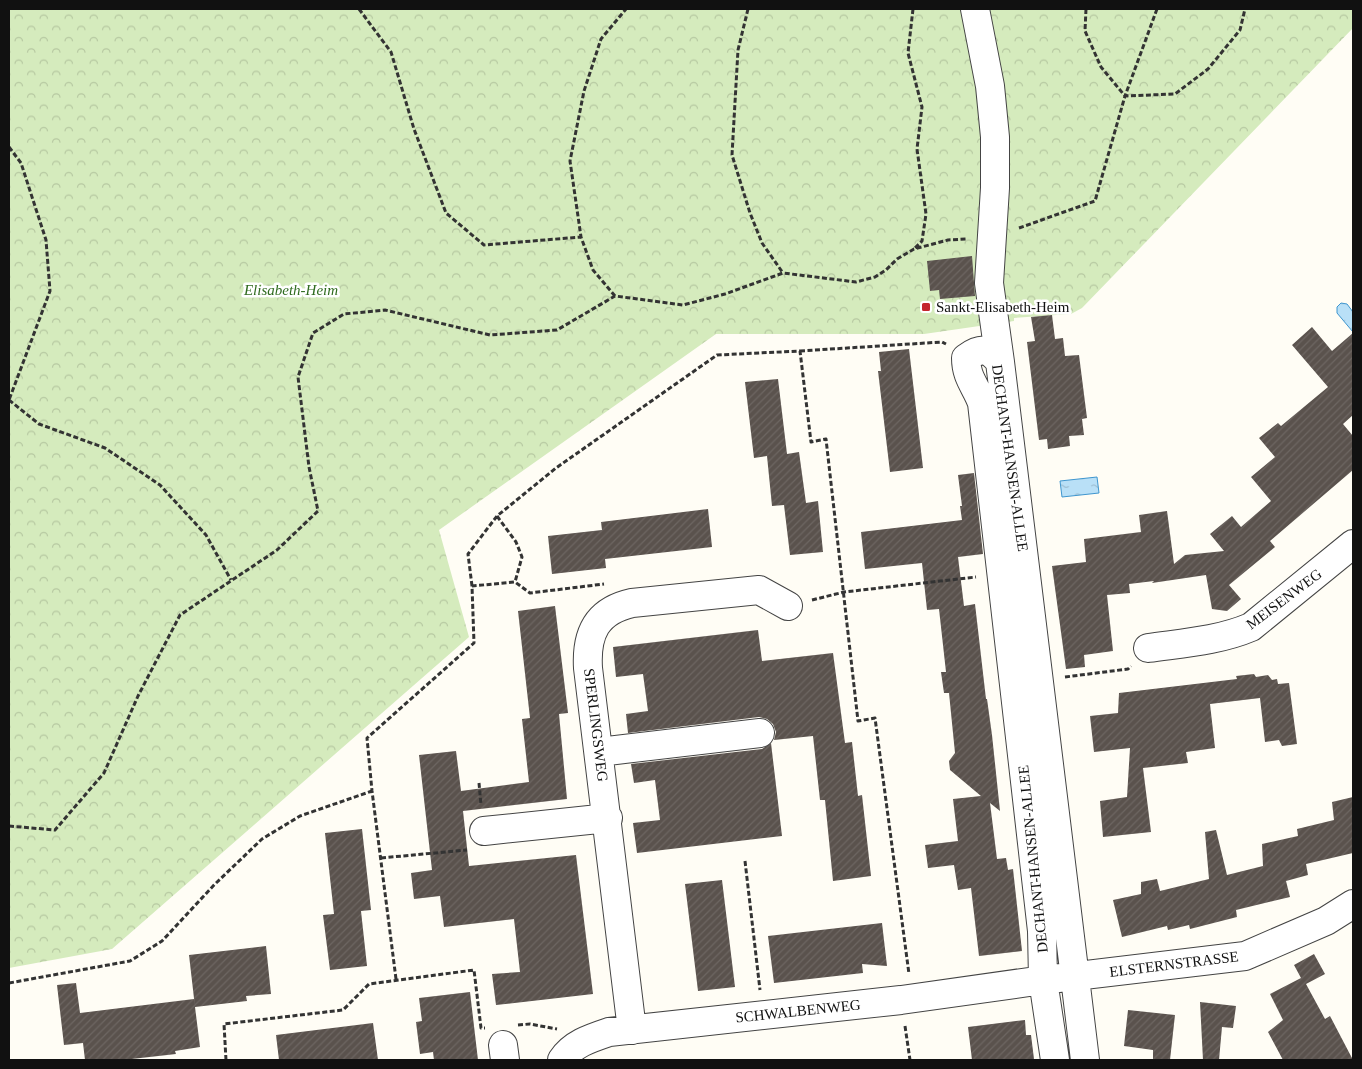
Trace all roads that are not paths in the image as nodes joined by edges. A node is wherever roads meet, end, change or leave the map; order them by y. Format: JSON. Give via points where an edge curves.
{"nodes":[{"id":1,"x":975,"y":9,"type":"edge"},
{"id":2,"x":1000,"y":362,"type":"junction"},
{"id":3,"x":1353,"y":544,"type":"edge"},
{"id":4,"x":788,"y":606,"type":"road end"},
{"id":5,"x":1148,"y":648,"type":"road end"},
{"id":6,"x":760,"y":733,"type":"dead end"},
{"id":7,"x":599,"y":752,"type":"junction"},
{"id":8,"x":608,"y":818,"type":"junction"},
{"id":9,"x":484,"y":830,"type":"road end"},
{"id":10,"x":1353,"y":904,"type":"edge"},
{"id":11,"x":1076,"y":976,"type":"junction"},
{"id":12,"x":1043,"y":980,"type":"junction"},
{"id":13,"x":632,"y":1030,"type":"junction"},
{"id":14,"x":562,"y":1060,"type":"edge"},
{"id":15,"x":1055,"y":1060,"type":"edge"},
{"id":16,"x":1086,"y":1060,"type":"edge"}],
"edges":[{"from":1,"to":2,"type":"street","via":[[990,86],[995,137],[989,283]]},
{"from":2,"to":11,"type":"street","name":"DECHANT-HANSEN-ALLEE"},
{"from":2,"to":12,"type":"street","name":"DECHANT-HANSEN-ALLEE","via":[[986,350],[975,352],[966,358],[966,369],[982,403],[1042,931]]},
{"from":3,"to":5,"type":"street","name":"MEISENWEG","via":[[1251,627],[1209,640]]},
{"from":4,"to":7,"type":"street","name":"SPERLINGSWEG","via":[[759,590],[632,603],[606,614],[596,625],[587,650]]},
{"from":6,"to":7,"type":"street"},
{"from":7,"to":8,"type":"street","name":"SPERLINGSWEG"},
{"from":8,"to":9,"type":"street"},
{"from":8,"to":13,"type":"street","name":"SPERLINGSWEG"},
{"from":10,"to":11,"type":"street","name":"ELSTERNSTRASSE","via":[[1326,921],[1245,956]]},
{"from":11,"to":12,"type":"street","name":"ELSTERNSTRASSE"},
{"from":11,"to":16,"type":"street","name":"DECHANT-HANSEN-ALLEE"},
{"from":12,"to":13,"type":"street","name":"SCHWALBENWEG"},
{"from":12,"to":15,"type":"street","name":"DECHANT-HANSEN-ALLEE"},
{"from":13,"to":14,"type":"street","name":"SCHWALBENWEG","via":[[609,1032],[586,1040]]}]}
